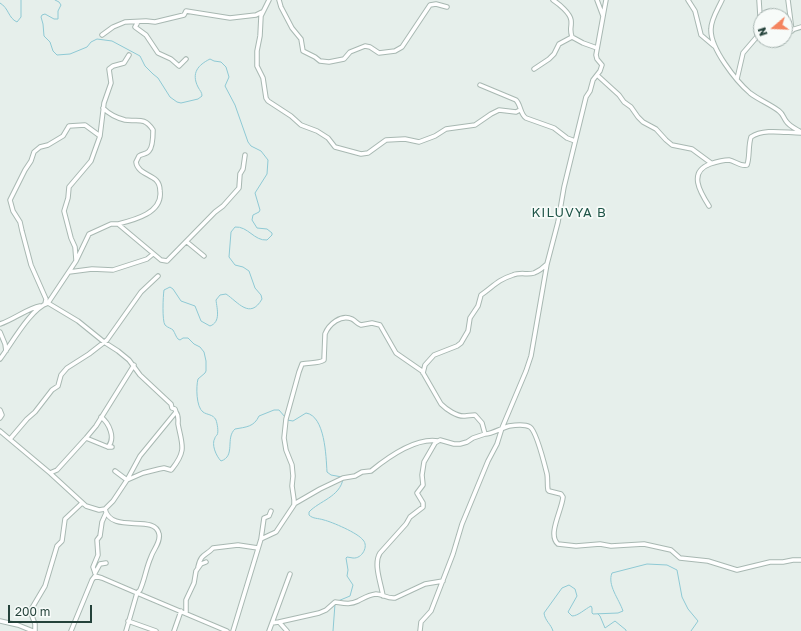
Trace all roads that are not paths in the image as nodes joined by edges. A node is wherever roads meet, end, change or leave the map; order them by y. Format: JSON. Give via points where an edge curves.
{"nodes":[{"id":1,"x":270,"y":0,"type":"edge"},
{"id":2,"x":279,"y":0,"type":"edge"},
{"id":3,"x":553,"y":0,"type":"edge"},
{"id":4,"x":597,"y":0,"type":"edge"},
{"id":5,"x":606,"y":0,"type":"edge"},
{"id":6,"x":688,"y":0,"type":"edge"},
{"id":7,"x":722,"y":0,"type":"edge"},
{"id":8,"x":447,"y":7,"type":"dead end"},
{"id":9,"x":262,"y":12,"type":"junction"},
{"id":10,"x":603,"y":17,"type":"junction"},
{"id":11,"x":138,"y":22,"type":"junction"},
{"id":12,"x":102,"y":35,"type":"dead end"},
{"id":13,"x":572,"y":37,"type":"junction"},
{"id":14,"x":753,"y":41,"type":"edge"},
{"id":15,"x":715,"y":46,"type":"junction"},
{"id":16,"x":597,"y":48,"type":"junction"},
{"id":17,"x":129,"y":55,"type":"dead end"},
{"id":18,"x":186,"y":59,"type":"dead end"},
{"id":19,"x":534,"y":69,"type":"dead end"},
{"id":20,"x":597,"y":75,"type":"junction"},
{"id":21,"x":737,"y":79,"type":"junction"},
{"id":22,"x":480,"y":85,"type":"dead end"},
{"id":23,"x":103,"y":107,"type":"junction"},
{"id":24,"x":520,"y":110,"type":"junction"},
{"id":25,"x":801,"y":132,"type":"edge"},
{"id":26,"x":100,"y":136,"type":"junction"},
{"id":27,"x":575,"y":141,"type":"junction"},
{"id":28,"x":245,"y":155,"type":"dead end"},
{"id":29,"x":711,"y":163,"type":"junction"},
{"id":30,"x":709,"y":206,"type":"dead end"},
{"id":31,"x":118,"y":224,"type":"junction"},
{"id":32,"x":187,"y":242,"type":"junction"},
{"id":33,"x":153,"y":254,"type":"junction"},
{"id":34,"x":204,"y":256,"type":"dead end"},
{"id":35,"x":76,"y":261,"type":"junction"},
{"id":36,"x":548,"y":264,"type":"junction"},
{"id":37,"x":69,"y":272,"type":"junction"},
{"id":38,"x":158,"y":276,"type":"dead end"},
{"id":39,"x":47,"y":303,"type":"junction"},
{"id":40,"x":41,"y":306,"type":"junction"},
{"id":41,"x":0,"y":324,"type":"edge"},
{"id":42,"x":0,"y":332,"type":"edge"},
{"id":43,"x":104,"y":342,"type":"junction"},
{"id":44,"x":6,"y":351,"type":"junction"},
{"id":45,"x":0,"y":359,"type":"edge"},
{"id":46,"x":134,"y":365,"type":"junction"},
{"id":47,"x":423,"y":374,"type":"junction"},
{"id":48,"x":0,"y":410,"type":"edge"},
{"id":49,"x":176,"y":412,"type":"junction"},
{"id":50,"x":102,"y":417,"type":"junction"},
{"id":51,"x":0,"y":418,"type":"edge"},
{"id":52,"x":501,"y":429,"type":"junction"},
{"id":53,"x":0,"y":431,"type":"edge"},
{"id":54,"x":485,"y":434,"type":"junction"},
{"id":55,"x":86,"y":438,"type":"junction"},
{"id":56,"x":10,"y":439,"type":"junction"},
{"id":57,"x":438,"y":441,"type":"junction"},
{"id":58,"x":115,"y":471,"type":"dead end"},
{"id":59,"x":50,"y":473,"type":"junction"},
{"id":60,"x":127,"y":480,"type":"junction"},
{"id":61,"x":82,"y":503,"type":"junction"},
{"id":62,"x":294,"y":504,"type":"junction"},
{"id":63,"x":271,"y":510,"type":"dead end"},
{"id":64,"x":106,"y":511,"type":"junction"},
{"id":65,"x":261,"y":539,"type":"junction"},
{"id":66,"x":258,"y":548,"type":"junction"},
{"id":67,"x":801,"y":560,"type":"edge"},
{"id":68,"x":206,"y":562,"type":"dead end"},
{"id":69,"x":106,"y":563,"type":"dead end"},
{"id":70,"x":198,"y":567,"type":"junction"},
{"id":71,"x":290,"y":574,"type":"dead end"},
{"id":72,"x":95,"y":575,"type":"junction"},
{"id":73,"x":443,"y":580,"type":"junction"},
{"id":74,"x":137,"y":593,"type":"junction"},
{"id":75,"x":383,"y":596,"type":"junction"},
{"id":76,"x":181,"y":611,"type":"junction"},
{"id":77,"x":186,"y":613,"type":"junction"},
{"id":78,"x":0,"y":621,"type":"edge"},
{"id":79,"x":128,"y":621,"type":"junction"},
{"id":80,"x":279,"y":622,"type":"junction"},
{"id":81,"x":272,"y":623,"type":"junction"},
{"id":82,"x":34,"y":631,"type":"edge"},
{"id":83,"x":71,"y":631,"type":"edge"},
{"id":84,"x":126,"y":631,"type":"edge"},
{"id":85,"x":156,"y":631,"type":"edge"},
{"id":86,"x":174,"y":631,"type":"edge"},
{"id":87,"x":227,"y":631,"type":"edge"},
{"id":88,"x":233,"y":631,"type":"edge"},
{"id":89,"x":269,"y":631,"type":"edge"},
{"id":90,"x":287,"y":631,"type":"edge"},
{"id":91,"x":420,"y":631,"type":"edge"}],
"edges":[{"from":1,"to":9,"type":"street"},
{"from":2,"to":8,"type":"street","via":[[292,28],[301,39],[303,51],[320,61],[329,62],[344,59],[350,52],[365,46],[379,53],[395,51],[404,44],[430,5]]},
{"from":3,"to":13,"type":"street","via":[[564,8],[570,18]]},
{"from":4,"to":10,"type":"street"},
{"from":5,"to":10,"type":"street"},
{"from":6,"to":15,"type":"street","via":[[695,11],[701,35]]},
{"from":7,"to":15,"type":"street","via":[[711,28]]},
{"from":9,"to":11,"type":"street","via":[[230,18],[186,11],[184,15],[161,21]]},
{"from":9,"to":24,"type":"street","via":[[257,66],[263,78],[266,98],[301,125],[328,138],[335,147],[368,154],[386,140],[406,139],[419,142],[446,129],[475,124],[499,110]]},
{"from":10,"to":16,"type":"street"},
{"from":11,"to":12,"type":"street","via":[[125,22]]},
{"from":11,"to":18,"type":"street","via":[[135,27],[146,35],[158,52],[178,66]]},
{"from":13,"to":16,"type":"street"},
{"from":13,"to":19,"type":"street","via":[[559,44],[549,59]]},
{"from":14,"to":21,"type":"street","via":[[743,53]]},
{"from":15,"to":21,"type":"street"},
{"from":16,"to":20,"type":"street","via":[[596,57],[602,65]]},
{"from":17,"to":23,"type":"street","via":[[124,63],[109,69],[111,83]]},
{"from":20,"to":27,"type":"street","via":[[586,97]]},
{"from":20,"to":29,"type":"street","via":[[631,107],[642,122],[656,129],[672,145],[692,149]]},
{"from":21,"to":25,"type":"street","via":[[751,94],[779,111],[787,123]]},
{"from":22,"to":24,"type":"street","via":[[517,100]]},
{"from":23,"to":26,"type":"street"},
{"from":23,"to":31,"type":"street","via":[[122,119],[144,121],[153,130],[150,150],[139,156],[136,162],[141,171],[157,182],[159,201],[146,215]]},
{"from":24,"to":27,"type":"street","via":[[526,118],[554,128]]},
{"from":25,"to":29,"type":"street","via":[[776,132],[751,137],[747,165],[728,160]]},
{"from":26,"to":35,"type":"street","via":[[91,161],[68,189],[64,213]]},
{"from":26,"to":39,"type":"street","via":[[85,125],[69,126],[63,136],[34,152],[10,197],[31,265]]},
{"from":27,"to":36,"type":"street"},
{"from":28,"to":32,"type":"street","via":[[239,188]]},
{"from":29,"to":30,"type":"street","via":[[700,170],[698,178],[698,186]]},
{"from":31,"to":33,"type":"street"},
{"from":31,"to":35,"type":"street","via":[[89,234]]},
{"from":32,"to":33,"type":"street","via":[[167,261],[162,261]]},
{"from":32,"to":34,"type":"street"},
{"from":33,"to":37,"type":"street","via":[[137,263],[113,270]]},
{"from":35,"to":37,"type":"street"},
{"from":36,"to":47,"type":"street","via":[[533,274],[516,274],[497,282],[483,294],[470,318],[468,331],[461,343],[434,355],[425,365]]},
{"from":36,"to":52,"type":"street","via":[[531,356]]},
{"from":37,"to":39,"type":"street"},
{"from":38,"to":43,"type":"street","via":[[141,292]]},
{"from":39,"to":40,"type":"street"},
{"from":39,"to":43,"type":"street","via":[[78,321]]},
{"from":40,"to":41,"type":"street","via":[[31,308]]},
{"from":40,"to":44,"type":"street","via":[[29,318]]},
{"from":42,"to":44,"type":"street"},
{"from":43,"to":46,"type":"street"},
{"from":43,"to":56,"type":"street","via":[[67,368],[58,386]]},
{"from":44,"to":45,"type":"street"},
{"from":46,"to":49,"type":"street","via":[[139,374]]},
{"from":46,"to":50,"type":"street"},
{"from":47,"to":54,"type":"street","via":[[441,404],[460,416],[475,415],[482,423]]},
{"from":47,"to":62,"type":"street","via":[[396,353],[380,325],[361,325],[349,318],[331,324],[325,334],[324,360],[301,366],[286,419],[284,438],[292,465]]},
{"from":48,"to":51,"type":"street"},
{"from":49,"to":60,"type":"street","via":[[137,461]]},
{"from":49,"to":60,"type":"street","via":[[183,447],[175,465],[171,470],[159,469]]},
{"from":50,"to":55,"type":"street"},
{"from":50,"to":55,"type":"street","via":[[112,436],[110,447]]},
{"from":52,"to":54,"type":"street"},
{"from":52,"to":67,"type":"street","via":[[512,425],[527,426],[535,432],[548,490],[563,497],[553,533],[558,544],[644,544],[671,550],[680,558],[708,560],[737,570],[770,562]]},
{"from":52,"to":73,"type":"street","via":[[462,524]]},
{"from":53,"to":56,"type":"street"},
{"from":54,"to":57,"type":"street","via":[[460,444]]},
{"from":55,"to":59,"type":"street","via":[[57,470]]},
{"from":56,"to":59,"type":"street"},
{"from":57,"to":62,"type":"street","via":[[404,448],[371,471],[343,478]]},
{"from":57,"to":75,"type":"street","via":[[424,465],[423,485],[418,493],[423,507],[410,517],[377,557]]},
{"from":58,"to":60,"type":"street"},
{"from":59,"to":61,"type":"street"},
{"from":60,"to":64,"type":"street"},
{"from":61,"to":64,"type":"street"},
{"from":61,"to":82,"type":"street","via":[[65,519],[62,541],[57,546],[45,586],[32,608]]},
{"from":62,"to":65,"type":"street","via":[[276,532]]},
{"from":63,"to":65,"type":"street","via":[[269,516],[264,518]]},
{"from":64,"to":72,"type":"street","via":[[97,540],[98,555],[93,566]]},
{"from":64,"to":74,"type":"street","via":[[115,521],[150,524],[159,534],[142,587]]},
{"from":65,"to":66,"type":"street"},
{"from":66,"to":70,"type":"street","via":[[238,545],[213,548],[200,560]]},
{"from":66,"to":88,"type":"street"},
{"from":68,"to":70,"type":"street"},
{"from":69,"to":72,"type":"street","via":[[100,564]]},
{"from":70,"to":77,"type":"street","via":[[188,596]]},
{"from":71,"to":81,"type":"street"},
{"from":72,"to":74,"type":"street"},
{"from":72,"to":83,"type":"street"},
{"from":73,"to":75,"type":"street","via":[[425,584],[395,598]]},
{"from":73,"to":91,"type":"street","via":[[431,611],[421,622]]},
{"from":74,"to":76,"type":"street"},
{"from":74,"to":79,"type":"street"},
{"from":75,"to":80,"type":"street","via":[[367,595],[351,603],[335,602],[320,613]]},
{"from":76,"to":77,"type":"street"},
{"from":76,"to":86,"type":"street"},
{"from":77,"to":87,"type":"street"},
{"from":78,"to":82,"type":"street"},
{"from":79,"to":84,"type":"street"},
{"from":79,"to":85,"type":"street"},
{"from":80,"to":81,"type":"street"},
{"from":80,"to":90,"type":"street"},
{"from":81,"to":89,"type":"street"}]}
